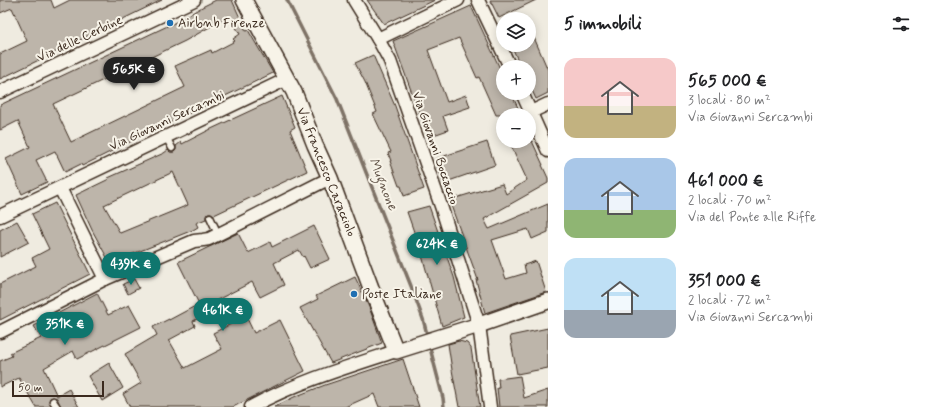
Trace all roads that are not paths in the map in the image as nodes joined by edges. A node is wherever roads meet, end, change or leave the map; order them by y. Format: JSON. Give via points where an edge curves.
{"nodes":[{"id":1,"x":194,"y":0,"type":"edge"},
{"id":2,"x":244,"y":0,"type":"edge"},
{"id":3,"x":354,"y":0,"type":"edge"},
{"id":4,"x":458,"y":0,"type":"edge"},
{"id":5,"x":478,"y":0,"type":"edge"},
{"id":6,"x":378,"y":39,"type":"junction"},
{"id":7,"x":507,"y":60,"type":"edge"},
{"id":8,"x":287,"y":79,"type":"junction"},
{"id":9,"x":0,"y":92,"type":"edge"},
{"id":10,"x":548,"y":104,"type":"edge"},
{"id":11,"x":536,"y":110,"type":"edge"},
{"id":12,"x":536,"y":123,"type":"edge"},
{"id":13,"x":166,"y":137,"type":"junction"},
{"id":14,"x":172,"y":148,"type":"dead end"},
{"id":15,"x":548,"y":151,"type":"edge"},
{"id":16,"x":330,"y":178,"type":"junction"},
{"id":17,"x":60,"y":188,"type":"junction"},
{"id":18,"x":0,"y":216,"type":"edge"},
{"id":19,"x":210,"y":217,"type":"dead end"},
{"id":20,"x":218,"y":234,"type":"junction"},
{"id":21,"x":104,"y":278,"type":"junction"},
{"id":22,"x":548,"y":301,"type":"edge"},
{"id":23,"x":478,"y":325,"type":"junction"},
{"id":24,"x":0,"y":332,"type":"edge"},
{"id":25,"x":401,"y":349,"type":"junction"},
{"id":26,"x":53,"y":401,"type":"dead end"},
{"id":27,"x":57,"y":407,"type":"edge"},
{"id":28,"x":251,"y":407,"type":"edge"},
{"id":29,"x":490,"y":407,"type":"edge"}],
"edges":[{"from":1,"to":9,"type":"street","name":"Via delle Cerbine"},
{"from":2,"to":8,"type":"street","name":"Via Francesco Caracciolo"},
{"from":3,"to":6,"type":"street","name":"Via Giovanni Boccaccio"},
{"from":4,"to":6,"type":"street"},
{"from":5,"to":7,"type":"street"},
{"from":6,"to":23,"type":"street","name":"Via Giovanni Boccaccio","via":[[390,61],[441,206]]},
{"from":8,"to":13,"type":"street","name":"Via Giovanni Sercambi"},
{"from":8,"to":16,"type":"street","name":"Via Francesco Caracciolo"},
{"from":10,"to":11,"type":"street"},
{"from":12,"to":15,"type":"street"},
{"from":13,"to":14,"type":"lane"},
{"from":13,"to":17,"type":"street","name":"Via Giovanni Sercambi"},
{"from":16,"to":20,"type":"street"},
{"from":16,"to":25,"type":"street","name":"Via Francesco Caracciolo","via":[[371,288]]},
{"from":17,"to":18,"type":"street","name":"Via Giovanni Sercambi"},
{"from":17,"to":21,"type":"street"},
{"from":19,"to":20,"type":"lane"},
{"from":20,"to":21,"type":"street","via":[[194,241]]},
{"from":21,"to":24,"type":"street"},
{"from":22,"to":23,"type":"street"},
{"from":23,"to":25,"type":"street"},
{"from":23,"to":29,"type":"street","name":"Via Giovanni Boccaccio"},
{"from":25,"to":28,"type":"street","via":[[318,377]]},
{"from":26,"to":27,"type":"lane"}]}
